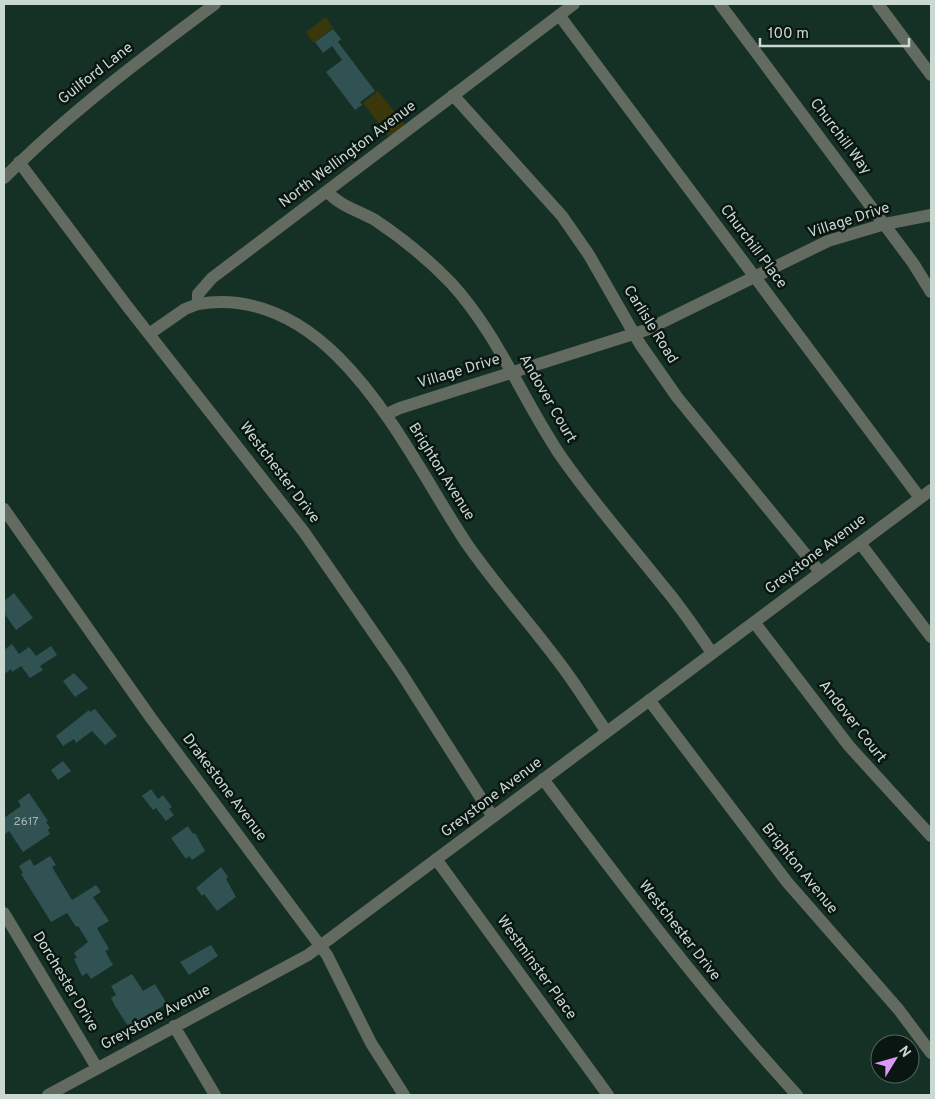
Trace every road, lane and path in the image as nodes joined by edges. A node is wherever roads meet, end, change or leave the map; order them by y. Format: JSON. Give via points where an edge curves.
{"nodes":[{"id":1,"x":214,"y":4,"type":"edge"},
{"id":2,"x":574,"y":4,"type":"edge"},
{"id":3,"x":720,"y":4,"type":"edge"},
{"id":4,"x":878,"y":4,"type":"edge"},
{"id":5,"x":559,"y":15,"type":"junction"},
{"id":6,"x":931,"y":75,"type":"edge"},
{"id":7,"x":453,"y":95,"type":"junction"},
{"id":8,"x":19,"y":162,"type":"junction"},
{"id":9,"x":4,"y":178,"type":"edge"},
{"id":10,"x":327,"y":190,"type":"junction"},
{"id":11,"x":931,"y":215,"type":"edge"},
{"id":12,"x":884,"y":224,"type":"junction"},
{"id":13,"x":755,"y":277,"type":"junction"},
{"id":14,"x":931,"y":292,"type":"edge"},
{"id":15,"x":198,"y":304,"type":"junction"},
{"id":16,"x":150,"y":334,"type":"junction"},
{"id":17,"x":634,"y":334,"type":"junction"},
{"id":18,"x":512,"y":373,"type":"junction"},
{"id":19,"x":387,"y":414,"type":"junction"},
{"id":20,"x":931,"y":490,"type":"edge"},
{"id":21,"x":920,"y":498,"type":"junction"},
{"id":22,"x":4,"y":509,"type":"edge"},
{"id":23,"x":860,"y":543,"type":"junction"},
{"id":24,"x":820,"y":572,"type":"junction"},
{"id":25,"x":754,"y":622,"type":"junction"},
{"id":26,"x":931,"y":637,"type":"edge"},
{"id":27,"x":712,"y":653,"type":"junction"},
{"id":28,"x":649,"y":700,"type":"junction"},
{"id":29,"x":607,"y":732,"type":"junction"},
{"id":30,"x":544,"y":780,"type":"junction"},
{"id":31,"x":493,"y":817,"type":"junction"},
{"id":32,"x":931,"y":836,"type":"edge"},
{"id":33,"x":436,"y":859,"type":"junction"},
{"id":34,"x":4,"y":913,"type":"edge"},
{"id":35,"x":321,"y":946,"type":"junction"},
{"id":36,"x":174,"y":1026,"type":"junction"},
{"id":37,"x":931,"y":1053,"type":"edge"},
{"id":38,"x":97,"y":1068,"type":"junction"},
{"id":39,"x":48,"y":1095,"type":"edge"},
{"id":40,"x":215,"y":1095,"type":"edge"},
{"id":41,"x":404,"y":1095,"type":"edge"},
{"id":42,"x":608,"y":1095,"type":"edge"},
{"id":43,"x":797,"y":1095,"type":"edge"}],
"edges":[{"from":1,"to":8,"type":"street","name":"Guilford Lane","via":[[99,90]]},
{"from":2,"to":5,"type":"street","name":"North Wellington Avenue"},
{"from":3,"to":12,"type":"street","name":"Churchill Way"},
{"from":4,"to":6,"type":"street"},
{"from":5,"to":7,"type":"street","name":"North Wellington Avenue"},
{"from":5,"to":13,"type":"street","name":"Churchill Place"},
{"from":7,"to":10,"type":"street","name":"North Wellington Avenue"},
{"from":7,"to":17,"type":"street","name":"Carlisle Road","via":[[562,216],[589,255]]},
{"from":8,"to":9,"type":"street","name":"Guilford Lane"},
{"from":8,"to":16,"type":"street","name":"Westchester Drive"},
{"from":10,"to":15,"type":"street","name":"North Wellington Avenue","via":[[212,278],[198,294]]},
{"from":10,"to":18,"type":"street","name":"Andover Court","via":[[337,200],[397,235],[440,272],[488,331]]},
{"from":11,"to":12,"type":"street","name":"Village Drive"},
{"from":12,"to":13,"type":"street","name":"Village Drive","via":[[828,242]]},
{"from":12,"to":14,"type":"street","name":"Churchill Way"},
{"from":13,"to":17,"type":"street","name":"Village Drive"},
{"from":13,"to":21,"type":"street","name":"Churchill Place"},
{"from":15,"to":16,"type":"street","via":[[185,309]]},
{"from":15,"to":19,"type":"street","name":"Brighton Avenue","via":[[242,302],[260,306],[282,317],[348,367]]},
{"from":16,"to":31,"type":"street","name":"Westchester Drive","via":[[325,561]]},
{"from":17,"to":18,"type":"street","name":"Village Drive"},
{"from":17,"to":24,"type":"street","name":"Carlisle Road","via":[[704,433]]},
{"from":18,"to":19,"type":"street","name":"Village Drive"},
{"from":18,"to":27,"type":"street","name":"Andover Court","via":[[551,441],[588,495],[664,587]]},
{"from":19,"to":29,"type":"street","name":"Brighton Avenue","via":[[468,546],[569,675]]},
{"from":20,"to":21,"type":"street","name":"Greystone Avenue"},
{"from":21,"to":23,"type":"street","name":"Greystone Avenue"},
{"from":22,"to":35,"type":"street","name":"Drakestone Avenue","via":[[151,718]]},
{"from":23,"to":24,"type":"street","name":"Greystone Avenue"},
{"from":23,"to":26,"type":"street"},
{"from":24,"to":25,"type":"street","name":"Greystone Avenue"},
{"from":25,"to":27,"type":"street","name":"Greystone Avenue"},
{"from":25,"to":32,"type":"street","name":"Andover Court","via":[[849,746]]},
{"from":27,"to":28,"type":"street","name":"Greystone Avenue"},
{"from":28,"to":29,"type":"street","name":"Greystone Avenue"},
{"from":28,"to":37,"type":"street","name":"Brighton Avenue","via":[[787,882],[899,1010]]},
{"from":29,"to":30,"type":"street","name":"Greystone Avenue"},
{"from":30,"to":31,"type":"street","name":"Greystone Avenue"},
{"from":30,"to":43,"type":"street","name":"Westchester Drive","via":[[680,961]]},
{"from":31,"to":33,"type":"street","name":"Greystone Avenue"},
{"from":33,"to":35,"type":"street","name":"Greystone Avenue"},
{"from":33,"to":42,"type":"street","name":"Westminster Place"},
{"from":34,"to":38,"type":"street","name":"Dorchester Drive"},
{"from":35,"to":36,"type":"street","name":"Greystone Avenue","via":[[290,966]]},
{"from":35,"to":41,"type":"street","name":"Drakestone Avenue","via":[[371,1043]]},
{"from":36,"to":38,"type":"street","name":"Greystone Avenue"},
{"from":36,"to":40,"type":"street"},
{"from":38,"to":39,"type":"street","name":"Greystone Avenue"}]}
